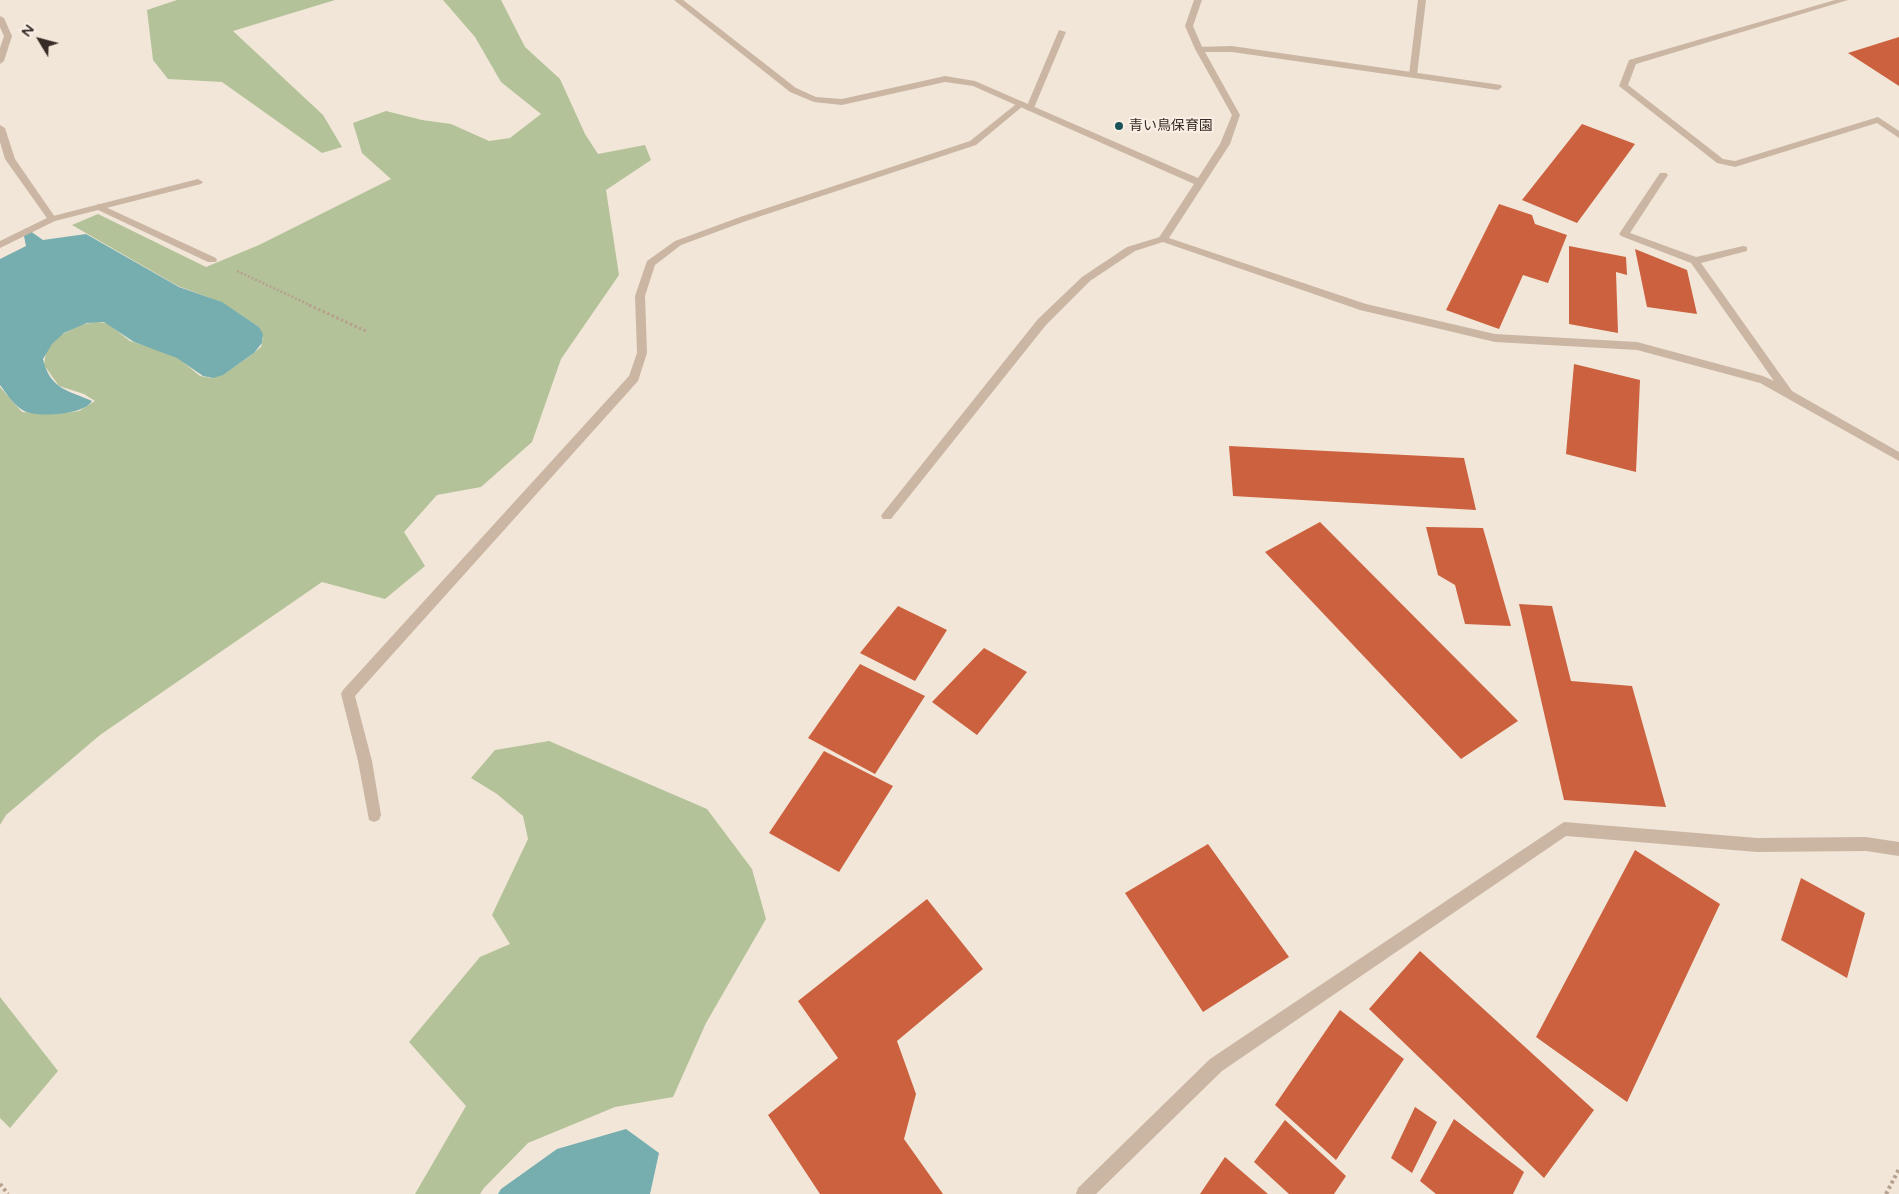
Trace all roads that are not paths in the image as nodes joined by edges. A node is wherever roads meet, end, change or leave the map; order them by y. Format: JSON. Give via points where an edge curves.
{"nodes":[{"id":1,"x":678,"y":0,"type":"edge"},
{"id":2,"x":1198,"y":0,"type":"edge"},
{"id":3,"x":1422,"y":0,"type":"edge"},
{"id":4,"x":1844,"y":0,"type":"edge"},
{"id":5,"x":0,"y":18,"type":"edge"},
{"id":6,"x":1062,"y":32,"type":"dead end"},
{"id":7,"x":1199,"y":49,"type":"junction"},
{"id":8,"x":0,"y":61,"type":"edge"},
{"id":9,"x":1413,"y":75,"type":"junction"},
{"id":10,"x":1498,"y":87,"type":"dead end"},
{"id":11,"x":1024,"y":106,"type":"junction"},
{"id":12,"x":0,"y":128,"type":"edge"},
{"id":13,"x":1899,"y":135,"type":"edge"},
{"id":14,"x":1663,"y":175,"type":"dead end"},
{"id":15,"x":198,"y":182,"type":"dead end"},
{"id":16,"x":1200,"y":183,"type":"junction"},
{"id":17,"x":99,"y":207,"type":"junction"},
{"id":18,"x":52,"y":219,"type":"junction"},
{"id":19,"x":1163,"y":239,"type":"junction"},
{"id":20,"x":0,"y":244,"type":"edge"},
{"id":21,"x":1743,"y":248,"type":"dead end"},
{"id":22,"x":212,"y":260,"type":"road end"},
{"id":23,"x":1695,"y":261,"type":"junction"},
{"id":24,"x":1789,"y":395,"type":"junction"},
{"id":25,"x":1899,"y":457,"type":"edge"},
{"id":26,"x":887,"y":516,"type":"dead end"},
{"id":27,"x":374,"y":815,"type":"dead end"},
{"id":28,"x":1899,"y":849,"type":"edge"},
{"id":29,"x":1084,"y":1194,"type":"edge"}],
"edges":[{"from":1,"to":11,"type":"street","via":[[793,90],[814,100],[842,102],[945,79],[975,84]]},
{"from":2,"to":7,"type":"street","via":[[1189,26]]},
{"from":3,"to":9,"type":"street"},
{"from":4,"to":13,"type":"street","via":[[1632,62],[1623,86],[1720,161],[1728,163],[1736,164],[1878,120]]},
{"from":5,"to":8,"type":"street","via":[[8,36]]},
{"from":6,"to":11,"type":"street"},
{"from":7,"to":9,"type":"street","via":[[1232,49]]},
{"from":7,"to":16,"type":"street","via":[[1236,115],[1225,144]]},
{"from":9,"to":10,"type":"street"},
{"from":11,"to":16,"type":"street"},
{"from":11,"to":27,"type":"street","via":[[973,143],[742,219],[678,243],[651,263],[640,296],[642,353],[634,378],[348,694],[365,761]]},
{"from":12,"to":18,"type":"street","via":[[10,158]]},
{"from":14,"to":23,"type":"street","via":[[1624,234]]},
{"from":15,"to":17,"type":"street"},
{"from":16,"to":19,"type":"street"},
{"from":17,"to":18,"type":"street"},
{"from":17,"to":22,"type":"street"},
{"from":18,"to":20,"type":"street"},
{"from":19,"to":24,"type":"street","via":[[1364,307],[1495,338],[1637,346],[1763,380]]},
{"from":19,"to":26,"type":"street","via":[[1131,249],[1086,279],[1042,322]]},
{"from":21,"to":23,"type":"street"},
{"from":23,"to":24,"type":"street"},
{"from":24,"to":25,"type":"street"},
{"from":28,"to":29,"type":"street","via":[[1866,844],[1757,845],[1564,829],[1216,1065]]}]}
